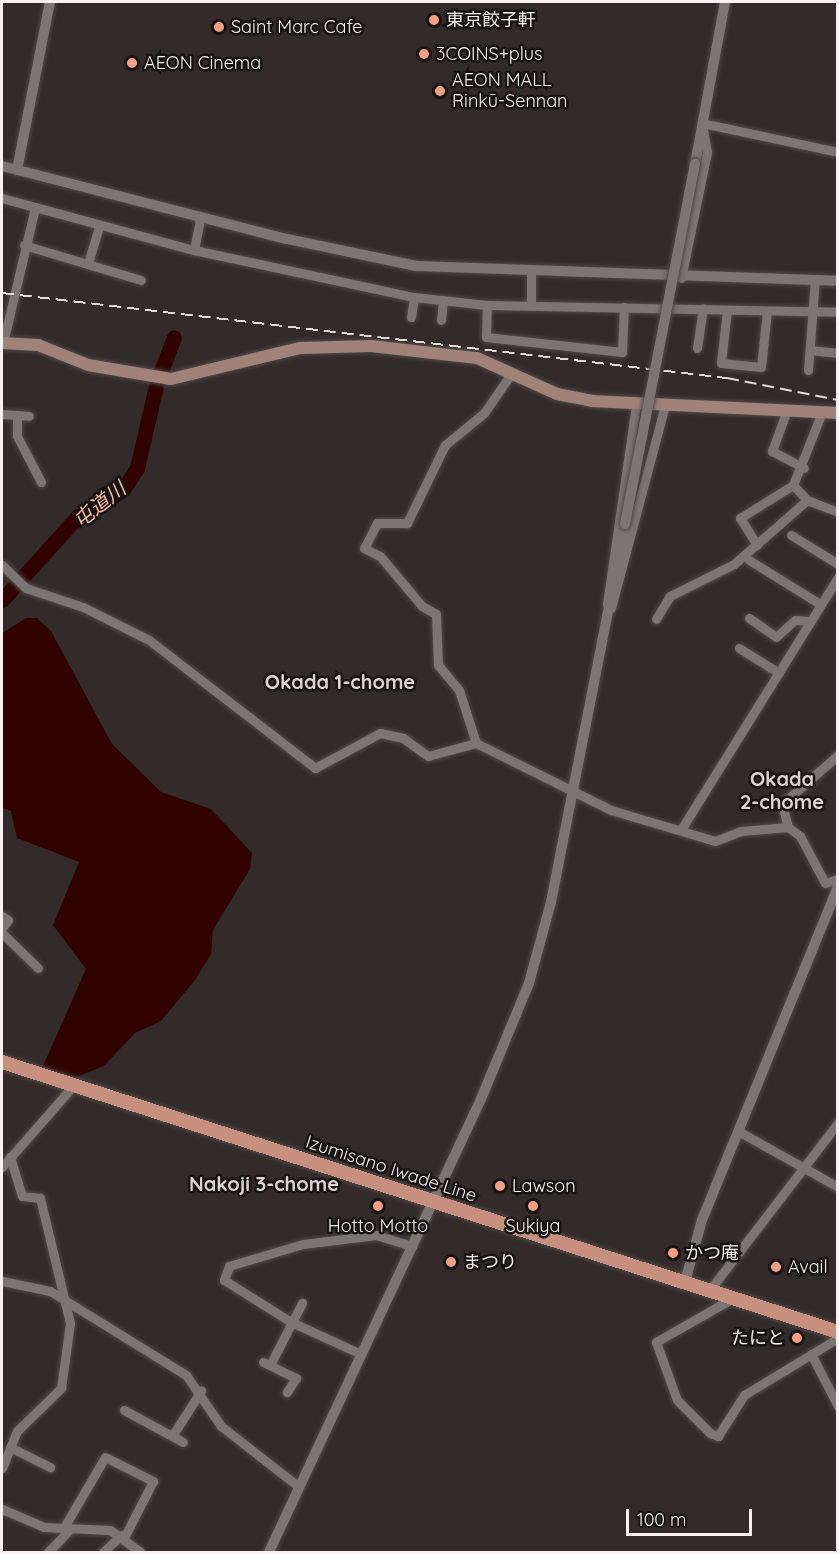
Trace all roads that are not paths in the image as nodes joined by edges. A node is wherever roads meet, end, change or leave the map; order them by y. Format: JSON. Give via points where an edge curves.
{"nodes":[{"id":1,"x":50,"y":2,"type":"edge"},
{"id":2,"x":725,"y":2,"type":"edge"},
{"id":3,"x":702,"y":123,"type":"junction"},
{"id":4,"x":837,"y":152,"type":"edge"},
{"id":5,"x":2,"y":166,"type":"edge"},
{"id":6,"x":17,"y":170,"type":"junction"},
{"id":7,"x":2,"y":198,"type":"edge"},
{"id":8,"x":35,"y":208,"type":"junction"},
{"id":9,"x":200,"y":218,"type":"junction"},
{"id":10,"x":99,"y":227,"type":"junction"},
{"id":11,"x":24,"y":245,"type":"junction"},
{"id":12,"x":194,"y":250,"type":"junction"},
{"id":13,"x":88,"y":263,"type":"junction"},
{"id":14,"x":531,"y":273,"type":"junction"},
{"id":15,"x":681,"y":278,"type":"junction"},
{"id":16,"x":141,"y":280,"type":"dead end"},
{"id":17,"x":815,"y":280,"type":"junction"},
{"id":18,"x":837,"y":281,"type":"edge"},
{"id":19,"x":414,"y":297,"type":"junction"},
{"id":20,"x":443,"y":300,"type":"junction"},
{"id":21,"x":487,"y":305,"type":"junction"},
{"id":22,"x":531,"y":305,"type":"junction"},
{"id":23,"x":624,"y":307,"type":"junction"},
{"id":24,"x":703,"y":308,"type":"junction"},
{"id":25,"x":727,"y":310,"type":"junction"},
{"id":26,"x":767,"y":311,"type":"junction"},
{"id":27,"x":813,"y":311,"type":"junction"},
{"id":28,"x":837,"y":312,"type":"edge"},
{"id":29,"x":411,"y":317,"type":"dead end"},
{"id":30,"x":441,"y":320,"type":"dead end"},
{"id":31,"x":2,"y":343,"type":"edge"},
{"id":32,"x":697,"y":348,"type":"dead end"},
{"id":33,"x":810,"y":350,"type":"junction"},
{"id":34,"x":837,"y":353,"type":"edge"},
{"id":35,"x":808,"y":370,"type":"dead end"},
{"id":36,"x":511,"y":374,"type":"junction"},
{"id":37,"x":636,"y":404,"type":"junction"},
{"id":38,"x":665,"y":405,"type":"junction"},
{"id":39,"x":787,"y":410,"type":"junction"},
{"id":40,"x":822,"y":412,"type":"junction"},
{"id":41,"x":837,"y":413,"type":"edge"},
{"id":42,"x":2,"y":414,"type":"edge"},
{"id":43,"x":17,"y":415,"type":"junction"},
{"id":44,"x":29,"y":416,"type":"dead end"},
{"id":45,"x":804,"y":468,"type":"junction"},
{"id":46,"x":41,"y":482,"type":"dead end"},
{"id":47,"x":792,"y":485,"type":"junction"},
{"id":48,"x":807,"y":500,"type":"junction"},
{"id":49,"x":837,"y":512,"type":"edge"},
{"id":50,"x":791,"y":535,"type":"dead end"},
{"id":51,"x":757,"y":545,"type":"junction"},
{"id":52,"x":749,"y":560,"type":"dead end"},
{"id":53,"x":837,"y":564,"type":"edge"},
{"id":54,"x":2,"y":565,"type":"edge"},
{"id":55,"x":837,"y":577,"type":"edge"},
{"id":56,"x":820,"y":604,"type":"junction"},
{"id":57,"x":608,"y":613,"type":"junction"},
{"id":58,"x":748,"y":618,"type":"dead end"},
{"id":59,"x":656,"y":619,"type":"dead end"},
{"id":60,"x":809,"y":621,"type":"junction"},
{"id":61,"x":739,"y":648,"type":"dead end"},
{"id":62,"x":779,"y":673,"type":"junction"},
{"id":63,"x":476,"y":743,"type":"junction"},
{"id":64,"x":837,"y":755,"type":"edge"},
{"id":65,"x":573,"y":792,"type":"junction"},
{"id":66,"x":788,"y":827,"type":"junction"},
{"id":67,"x":682,"y":828,"type":"junction"},
{"id":68,"x":837,"y":879,"type":"edge"},
{"id":69,"x":837,"y":886,"type":"edge"},
{"id":70,"x":2,"y":916,"type":"edge"},
{"id":71,"x":2,"y":928,"type":"edge"},
{"id":72,"x":2,"y":933,"type":"edge"},
{"id":73,"x":38,"y":968,"type":"dead end"},
{"id":74,"x":2,"y":1062,"type":"edge"},
{"id":75,"x":73,"y":1086,"type":"junction"},
{"id":76,"x":837,"y":1123,"type":"edge"},
{"id":77,"x":738,"y":1131,"type":"junction"},
{"id":78,"x":10,"y":1156,"type":"junction"},
{"id":79,"x":2,"y":1167,"type":"edge"},
{"id":80,"x":800,"y":1170,"type":"junction"},
{"id":81,"x":837,"y":1187,"type":"edge"},
{"id":82,"x":432,"y":1202,"type":"junction"},
{"id":83,"x":412,"y":1245,"type":"junction"},
{"id":84,"x":2,"y":1281,"type":"edge"},
{"id":85,"x":685,"y":1282,"type":"junction"},
{"id":86,"x":709,"y":1291,"type":"junction"},
{"id":87,"x":734,"y":1298,"type":"junction"},
{"id":88,"x":65,"y":1300,"type":"junction"},
{"id":89,"x":302,"y":1303,"type":"dead end"},
{"id":90,"x":291,"y":1322,"type":"junction"},
{"id":91,"x":837,"y":1332,"type":"edge"},
{"id":92,"x":837,"y":1338,"type":"edge"},
{"id":93,"x":361,"y":1354,"type":"junction"},
{"id":94,"x":812,"y":1354,"type":"junction"},
{"id":95,"x":201,"y":1391,"type":"junction"},
{"id":96,"x":287,"y":1392,"type":"dead end"},
{"id":97,"x":834,"y":1394,"type":"edge"},
{"id":98,"x":837,"y":1406,"type":"edge"},
{"id":99,"x":124,"y":1410,"type":"dead end"},
{"id":100,"x":172,"y":1436,"type":"junction"},
{"id":101,"x":183,"y":1442,"type":"dead end"},
{"id":102,"x":10,"y":1447,"type":"junction"},
{"id":103,"x":51,"y":1467,"type":"dead end"},
{"id":104,"x":2,"y":1468,"type":"edge"},
{"id":105,"x":299,"y":1487,"type":"junction"},
{"id":106,"x":2,"y":1509,"type":"edge"},
{"id":107,"x":65,"y":1530,"type":"junction"},
{"id":108,"x":122,"y":1537,"type":"junction"},
{"id":109,"x":48,"y":1552,"type":"edge"},
{"id":110,"x":103,"y":1552,"type":"edge"},
{"id":111,"x":140,"y":1552,"type":"edge"},
{"id":112,"x":269,"y":1552,"type":"edge"}],
"edges":[{"from":1,"to":6,"type":"street"},
{"from":2,"to":3,"type":"street"},
{"from":3,"to":4,"type":"street"},
{"from":3,"to":15,"type":"street","via":[[707,152]]},
{"from":3,"to":57,"type":"street","bridge":true},
{"from":5,"to":6,"type":"street"},
{"from":6,"to":9,"type":"street"},
{"from":7,"to":8,"type":"street"},
{"from":8,"to":10,"type":"street"},
{"from":8,"to":11,"type":"street"},
{"from":9,"to":12,"type":"street"},
{"from":9,"to":14,"type":"street","via":[[416,266]]},
{"from":10,"to":12,"type":"street"},
{"from":10,"to":13,"type":"street"},
{"from":11,"to":13,"type":"street"},
{"from":11,"to":31,"type":"street"},
{"from":12,"to":19,"type":"street"},
{"from":13,"to":16,"type":"street"},
{"from":14,"to":15,"type":"street"},
{"from":14,"to":22,"type":"street"},
{"from":15,"to":17,"type":"street"},
{"from":17,"to":18,"type":"street"},
{"from":17,"to":27,"type":"street"},
{"from":19,"to":20,"type":"street"},
{"from":19,"to":29,"type":"street"},
{"from":20,"to":21,"type":"street"},
{"from":20,"to":30,"type":"street"},
{"from":21,"to":22,"type":"street"},
{"from":21,"to":23,"type":"street","via":[[486,337],[622,352]]},
{"from":22,"to":23,"type":"street"},
{"from":23,"to":24,"type":"street"},
{"from":24,"to":25,"type":"street"},
{"from":24,"to":32,"type":"street"},
{"from":25,"to":26,"type":"street"},
{"from":25,"to":26,"type":"street","via":[[721,363],[761,367]]},
{"from":26,"to":27,"type":"street"},
{"from":27,"to":28,"type":"street"},
{"from":27,"to":33,"type":"street"},
{"from":31,"to":36,"type":"main road","via":[[38,345],[88,365],[171,379],[300,348],[371,346],[477,358]]},
{"from":33,"to":34,"type":"street"},
{"from":33,"to":35,"type":"street"},
{"from":36,"to":37,"type":"main road","via":[[571,398]]},
{"from":36,"to":63,"type":"street","via":[[484,413],[445,445],[407,523],[377,523],[364,548],[380,556],[422,606],[436,614],[438,664],[459,690]]},
{"from":37,"to":38,"type":"main road"},
{"from":37,"to":57,"type":"street","via":[[606,588]]},
{"from":38,"to":39,"type":"main road"},
{"from":38,"to":57,"type":"street","via":[[619,593]]},
{"from":39,"to":40,"type":"main road"},
{"from":39,"to":45,"type":"street","via":[[772,451]]},
{"from":40,"to":41,"type":"main road"},
{"from":40,"to":45,"type":"street"},
{"from":42,"to":43,"type":"street"},
{"from":43,"to":44,"type":"street"},
{"from":43,"to":46,"type":"street","via":[[17,436]]},
{"from":45,"to":47,"type":"street"},
{"from":47,"to":48,"type":"street"},
{"from":47,"to":51,"type":"street","via":[[740,518]]},
{"from":48,"to":49,"type":"street"},
{"from":48,"to":51,"type":"street"},
{"from":50,"to":53,"type":"street"},
{"from":51,"to":59,"type":"street","via":[[734,564],[682,587]]},
{"from":52,"to":56,"type":"street"},
{"from":54,"to":63,"type":"street","via":[[26,588],[83,607],[149,640],[315,768],[360,739],[380,734],[403,738],[428,756]]},
{"from":55,"to":56,"type":"street"},
{"from":56,"to":60,"type":"street"},
{"from":57,"to":65,"type":"street"},
{"from":58,"to":60,"type":"street","via":[[777,637],[795,620]]},
{"from":60,"to":62,"type":"street"},
{"from":61,"to":62,"type":"street"},
{"from":62,"to":67,"type":"street"},
{"from":63,"to":65,"type":"street"},
{"from":64,"to":66,"type":"street","via":[[782,804]]},
{"from":65,"to":67,"type":"street","via":[[611,810]]},
{"from":65,"to":82,"type":"street","via":[[529,983]]},
{"from":66,"to":67,"type":"street","via":[[741,831],[715,841]]},
{"from":66,"to":68,"type":"street","via":[[800,836],[825,883]]},
{"from":69,"to":77,"type":"street"},
{"from":70,"to":71,"type":"street","via":[[8,920]]},
{"from":72,"to":73,"type":"street"},
{"from":74,"to":75,"type":"main road","name":"Izumisano Iwade Line"},
{"from":75,"to":78,"type":"street"},
{"from":75,"to":82,"type":"main road","name":"Izumisano Iwade Line"},
{"from":76,"to":80,"type":"street"},
{"from":77,"to":80,"type":"street"},
{"from":77,"to":85,"type":"street","via":[[702,1220]]},
{"from":78,"to":79,"type":"street"},
{"from":78,"to":88,"type":"street","via":[[22,1196],[40,1198]]},
{"from":80,"to":81,"type":"street"},
{"from":80,"to":86,"type":"street"},
{"from":82,"to":83,"type":"street"},
{"from":82,"to":85,"type":"main road","name":"Izumisano Iwade Line"},
{"from":83,"to":90,"type":"street","via":[[376,1235],[303,1244],[229,1266],[224,1280]]},
{"from":83,"to":93,"type":"street"},
{"from":84,"to":88,"type":"street","via":[[26,1284]]},
{"from":85,"to":86,"type":"main road","name":"Izumisano Iwade Line"},
{"from":86,"to":87,"type":"main road","name":"Izumisano Iwade Line"},
{"from":87,"to":91,"type":"main road","name":"Izumisano Iwade Line"},
{"from":87,"to":94,"type":"street","via":[[656,1342],[676,1400],[710,1433],[718,1436],[744,1395]]},
{"from":88,"to":95,"type":"street","via":[[186,1375]]},
{"from":88,"to":102,"type":"street","via":[[70,1323],[61,1388],[23,1423]]},
{"from":89,"to":90,"type":"street"},
{"from":90,"to":93,"type":"street"},
{"from":90,"to":96,"type":"street","via":[[266,1364],[296,1378]]},
{"from":92,"to":94,"type":"street"},
{"from":93,"to":105,"type":"street"},
{"from":94,"to":97,"type":"street"},
{"from":95,"to":100,"type":"street"},
{"from":95,"to":105,"type":"street","via":[[221,1426]]},
{"from":97,"to":98,"type":"street"},
{"from":99,"to":100,"type":"street"},
{"from":100,"to":101,"type":"street"},
{"from":102,"to":103,"type":"street"},
{"from":102,"to":104,"type":"street"},
{"from":105,"to":112,"type":"street"},
{"from":106,"to":107,"type":"street"},
{"from":107,"to":108,"type":"street","via":[[100,1528]]},
{"from":107,"to":108,"type":"street","via":[[105,1457],[153,1481]]},
{"from":107,"to":109,"type":"street"},
{"from":108,"to":110,"type":"street"},
{"from":108,"to":111,"type":"street"}]}
